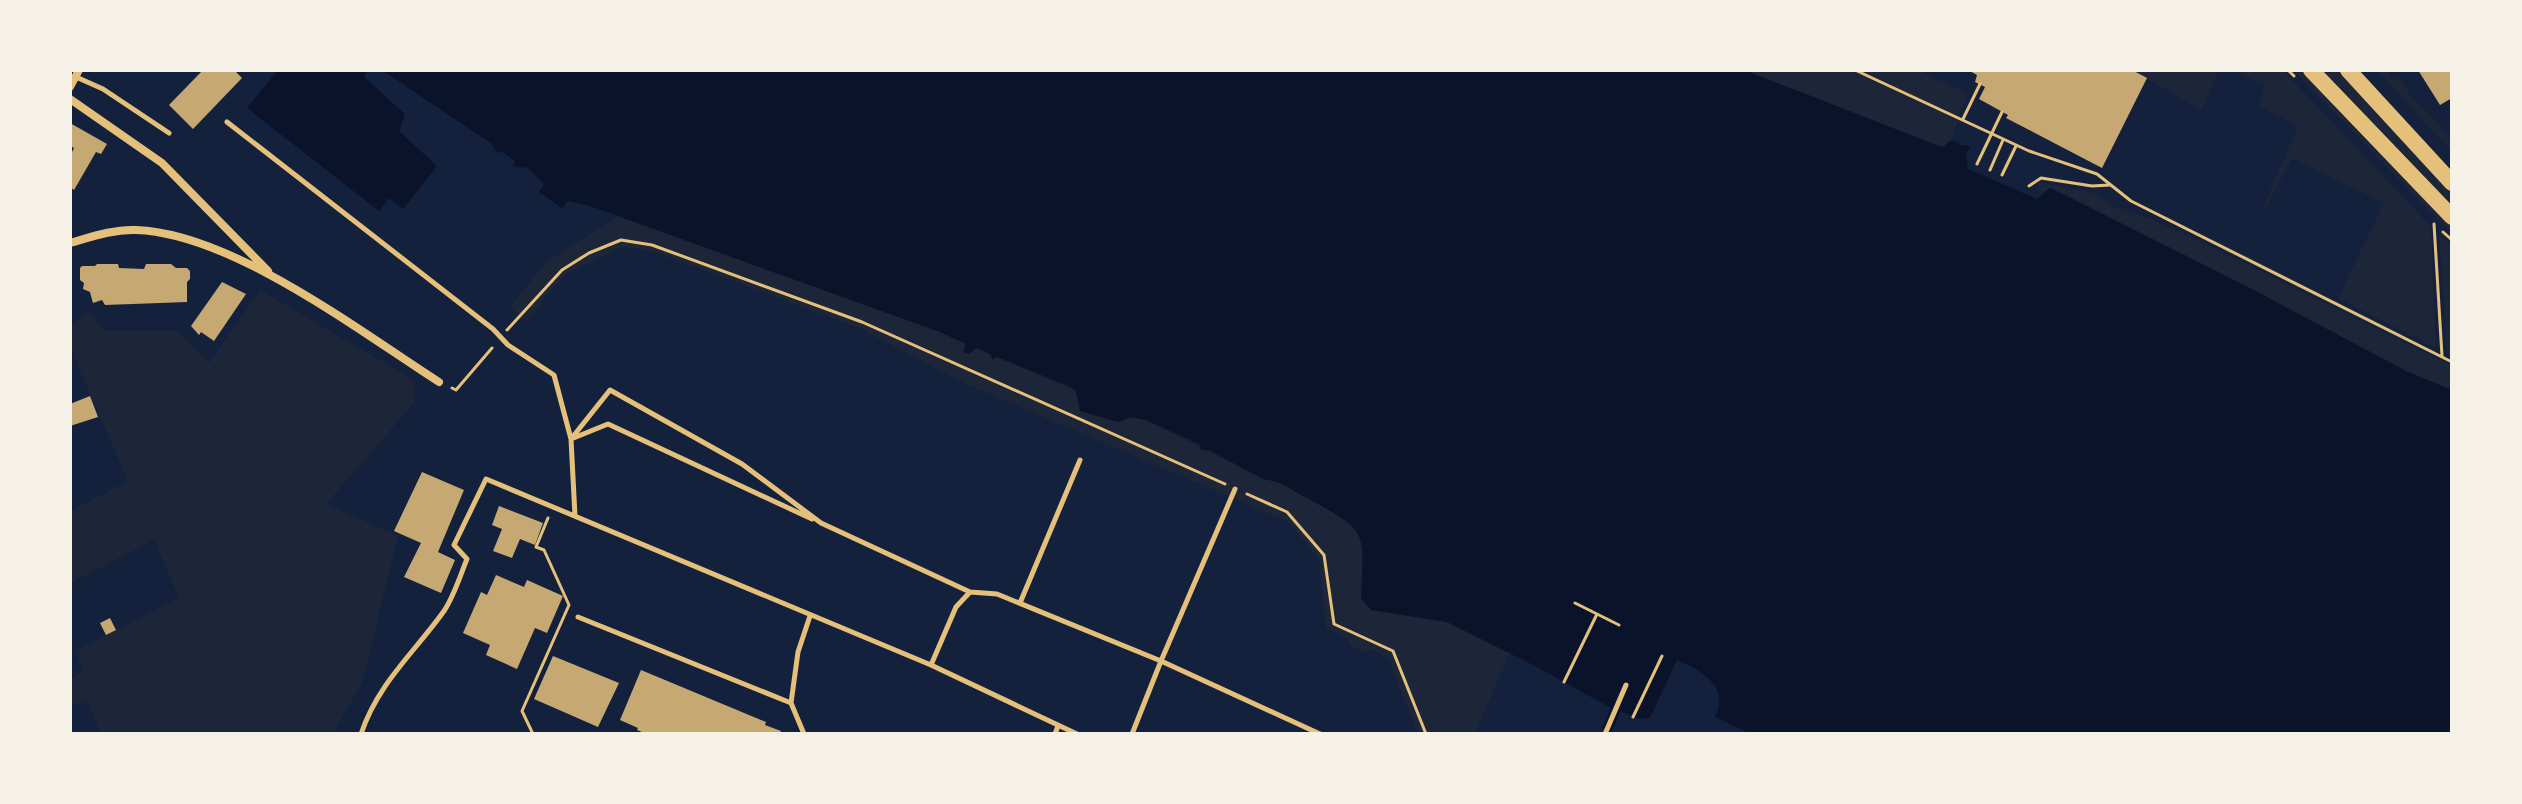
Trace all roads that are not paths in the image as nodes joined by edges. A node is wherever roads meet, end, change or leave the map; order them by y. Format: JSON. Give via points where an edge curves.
{"nodes":[{"id":1,"x":2311,"y":70,"type":"edge"},
{"id":2,"x":2348,"y":70,"type":"edge"},
{"id":3,"x":77,"y":73,"type":"edge"},
{"id":4,"x":70,"y":87,"type":"edge"},
{"id":5,"x":70,"y":99,"type":"edge"},
{"id":6,"x":227,"y":122,"type":"dead end"},
{"id":7,"x":169,"y":133,"type":"dead end"},
{"id":8,"x":2452,"y":183,"type":"edge"},
{"id":9,"x":2452,"y":217,"type":"edge"},
{"id":10,"x":70,"y":243,"type":"edge"},
{"id":11,"x":274,"y":277,"type":"junction"},
{"id":12,"x":439,"y":382,"type":"road end"},
{"id":13,"x":571,"y":439,"type":"junction"},
{"id":14,"x":1080,"y":460,"type":"dead end"},
{"id":15,"x":1235,"y":489,"type":"road end"},
{"id":16,"x":575,"y":516,"type":"junction"},
{"id":17,"x":821,"y":523,"type":"junction"},
{"id":18,"x":970,"y":592,"type":"junction"},
{"id":19,"x":1020,"y":603,"type":"junction"},
{"id":20,"x":810,"y":616,"type":"junction"},
{"id":21,"x":578,"y":617,"type":"dead end"},
{"id":22,"x":1161,"y":661,"type":"junction"},
{"id":23,"x":931,"y":665,"type":"junction"},
{"id":24,"x":1626,"y":685,"type":"dead end"},
{"id":25,"x":791,"y":703,"type":"junction"},
{"id":26,"x":1058,"y":726,"type":"junction"},
{"id":27,"x":361,"y":734,"type":"edge"},
{"id":28,"x":804,"y":734,"type":"edge"},
{"id":29,"x":1055,"y":734,"type":"edge"},
{"id":30,"x":1077,"y":734,"type":"edge"},
{"id":31,"x":1132,"y":734,"type":"edge"},
{"id":32,"x":1320,"y":734,"type":"edge"},
{"id":33,"x":1605,"y":734,"type":"edge"}],
"edges":[{"from":1,"to":9,"type":"main road"},
{"from":2,"to":8,"type":"main road"},
{"from":3,"to":4,"type":"street"},
{"from":3,"to":7,"type":"lane"},
{"from":5,"to":11,"type":"street","via":[[162,163]]},
{"from":6,"to":13,"type":"lane","via":[[508,345],[554,375]]},
{"from":10,"to":11,"type":"street","via":[[134,230],[182,236]]},
{"from":11,"to":12,"type":"street"},
{"from":13,"to":16,"type":"lane"},
{"from":13,"to":17,"type":"lane","via":[[608,424]]},
{"from":13,"to":17,"type":"lane","via":[[610,390],[742,464]]},
{"from":14,"to":19,"type":"lane"},
{"from":15,"to":22,"type":"lane"},
{"from":16,"to":20,"type":"lane"},
{"from":16,"to":27,"type":"lane","via":[[486,479],[454,545],[467,559],[446,609],[390,676]]},
{"from":17,"to":18,"type":"lane"},
{"from":18,"to":19,"type":"lane"},
{"from":18,"to":23,"type":"lane","via":[[956,607]]},
{"from":19,"to":22,"type":"lane"},
{"from":20,"to":23,"type":"lane"},
{"from":20,"to":25,"type":"lane","via":[[798,652]]},
{"from":21,"to":25,"type":"lane"},
{"from":22,"to":31,"type":"lane"},
{"from":22,"to":32,"type":"lane"},
{"from":23,"to":26,"type":"lane"},
{"from":24,"to":33,"type":"lane"},
{"from":25,"to":28,"type":"lane"},
{"from":26,"to":29,"type":"lane"},
{"from":26,"to":30,"type":"lane"}]}
